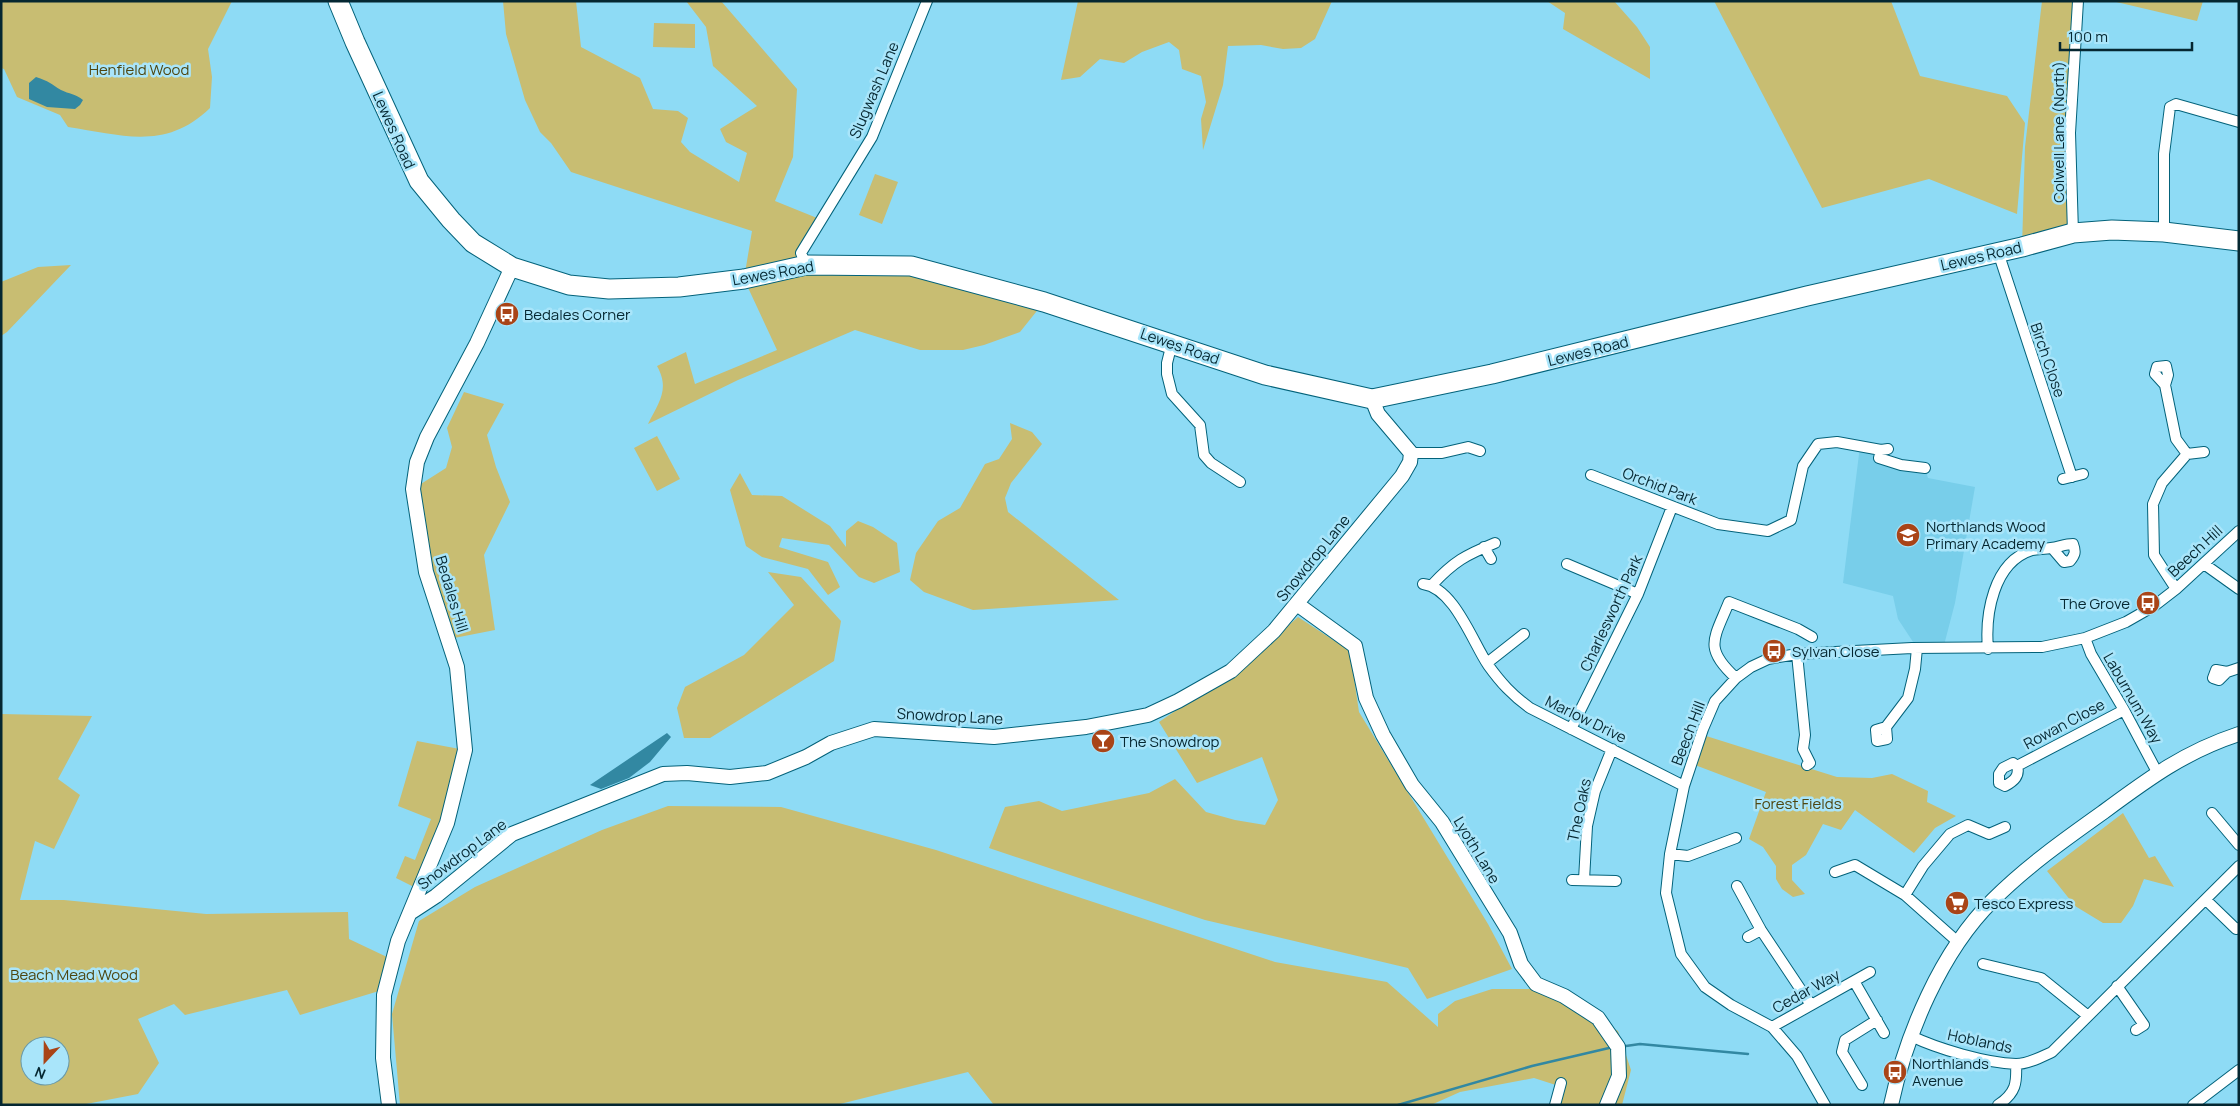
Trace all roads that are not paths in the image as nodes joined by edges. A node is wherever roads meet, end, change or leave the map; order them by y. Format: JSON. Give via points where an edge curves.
{"nodes":[{"id":1,"x":338,"y":1,"type":"edge"},
{"id":2,"x":928,"y":1,"type":"edge"},
{"id":3,"x":2078,"y":1,"type":"edge"},
{"id":4,"x":2239,"y":122,"type":"edge"},
{"id":5,"x":2164,"y":232,"type":"junction"},
{"id":6,"x":2073,"y":233,"type":"junction"},
{"id":7,"x":2239,"y":241,"type":"edge"},
{"id":8,"x":1998,"y":252,"type":"junction"},
{"id":9,"x":806,"y":265,"type":"junction"},
{"id":10,"x":512,"y":267,"type":"junction"},
{"id":11,"x":1172,"y":343,"type":"junction"},
{"id":12,"x":2165,"y":385,"type":"dead end"},
{"id":13,"x":1372,"y":399,"type":"junction"},
{"id":14,"x":1480,"y":452,"type":"dead end"},
{"id":15,"x":2204,"y":452,"type":"dead end"},
{"id":16,"x":1411,"y":453,"type":"junction"},
{"id":17,"x":2187,"y":454,"type":"junction"},
{"id":18,"x":1925,"y":468,"type":"dead end"},
{"id":19,"x":2083,"y":474,"type":"dead end"},
{"id":20,"x":1591,"y":475,"type":"dead end"},
{"id":21,"x":1240,"y":482,"type":"dead end"},
{"id":22,"x":1672,"y":507,"type":"junction"},
{"id":23,"x":2239,"y":531,"type":"edge"},
{"id":24,"x":1495,"y":543,"type":"dead end"},
{"id":25,"x":1484,"y":548,"type":"junction"},
{"id":26,"x":2052,"y":548,"type":"dead end"},
{"id":27,"x":1491,"y":559,"type":"dead end"},
{"id":28,"x":1567,"y":564,"type":"dead end"},
{"id":29,"x":2204,"y":564,"type":"junction"},
{"id":30,"x":2176,"y":589,"type":"junction"},
{"id":31,"x":2239,"y":589,"type":"edge"},
{"id":32,"x":1638,"y":594,"type":"junction"},
{"id":33,"x":1297,"y":604,"type":"junction"},
{"id":34,"x":1812,"y":637,"type":"dead end"},
{"id":35,"x":2085,"y":638,"type":"junction"},
{"id":36,"x":1522,"y":640,"type":"dead end"},
{"id":37,"x":1917,"y":648,"type":"junction"},
{"id":38,"x":1988,"y":649,"type":"junction"},
{"id":39,"x":1797,"y":654,"type":"junction"},
{"id":40,"x":1487,"y":663,"type":"junction"},
{"id":41,"x":2239,"y":668,"type":"edge"},
{"id":42,"x":2227,"y":672,"type":"dead end"},
{"id":43,"x":1736,"y":678,"type":"junction"},
{"id":44,"x":2124,"y":710,"type":"junction"},
{"id":45,"x":1886,"y":727,"type":"dead end"},
{"id":46,"x":1571,"y":729,"type":"junction"},
{"id":47,"x":2239,"y":734,"type":"edge"},
{"id":48,"x":1612,"y":749,"type":"junction"},
{"id":49,"x":1806,"y":765,"type":"dead end"},
{"id":50,"x":2017,"y":766,"type":"dead end"},
{"id":51,"x":2157,"y":772,"type":"junction"},
{"id":52,"x":1684,"y":786,"type":"junction"},
{"id":53,"x":2212,"y":813,"type":"dead end"},
{"id":54,"x":2004,"y":827,"type":"dead end"},
{"id":55,"x":1736,"y":838,"type":"dead end"},
{"id":56,"x":2239,"y":844,"type":"edge"},
{"id":57,"x":1670,"y":854,"type":"junction"},
{"id":58,"x":2239,"y":866,"type":"edge"},
{"id":59,"x":1835,"y":872,"type":"dead end"},
{"id":60,"x":1572,"y":880,"type":"dead end"},
{"id":61,"x":1584,"y":880,"type":"junction"},
{"id":62,"x":1616,"y":881,"type":"dead end"},
{"id":63,"x":1737,"y":886,"type":"dead end"},
{"id":64,"x":1905,"y":895,"type":"junction"},
{"id":65,"x":2206,"y":900,"type":"junction"},
{"id":66,"x":410,"y":913,"type":"junction"},
{"id":67,"x":2239,"y":928,"type":"edge"},
{"id":68,"x":1761,"y":930,"type":"junction"},
{"id":69,"x":1748,"y":937,"type":"dead end"},
{"id":70,"x":1959,"y":943,"type":"junction"},
{"id":71,"x":1983,"y":964,"type":"dead end"},
{"id":72,"x":1870,"y":972,"type":"dead end"},
{"id":73,"x":1854,"y":981,"type":"junction"},
{"id":74,"x":2117,"y":986,"type":"junction"},
{"id":75,"x":1811,"y":1005,"type":"junction"},
{"id":76,"x":2088,"y":1016,"type":"junction"},
{"id":77,"x":1877,"y":1020,"type":"junction"},
{"id":78,"x":1772,"y":1027,"type":"junction"},
{"id":79,"x":2136,"y":1030,"type":"dead end"},
{"id":80,"x":1884,"y":1033,"type":"dead end"},
{"id":81,"x":1911,"y":1036,"type":"junction"},
{"id":82,"x":2016,"y":1064,"type":"junction"},
{"id":83,"x":2239,"y":1070,"type":"edge"},
{"id":84,"x":1561,"y":1083,"type":"dead end"},
{"id":85,"x":1862,"y":1085,"type":"dead end"},
{"id":86,"x":389,"y":1105,"type":"edge"},
{"id":87,"x":1555,"y":1105,"type":"edge"},
{"id":88,"x":1607,"y":1105,"type":"edge"},
{"id":89,"x":1825,"y":1105,"type":"edge"},
{"id":90,"x":1891,"y":1105,"type":"edge"},
{"id":91,"x":1998,"y":1105,"type":"edge"},
{"id":92,"x":2193,"y":1105,"type":"edge"}],
"edges":[{"from":1,"to":10,"type":"highway","name":"Lewes Road","via":[[419,181],[473,243]]},
{"from":2,"to":9,"type":"street","name":"Slugwash Lane","via":[[872,138],[801,253]]},
{"from":3,"to":6,"type":"street","name":"Colwell Lane (North)","via":[[2070,133]]},
{"from":4,"to":5,"type":"street","via":[[2176,104],[2170,106],[2164,154]]},
{"from":5,"to":6,"type":"highway","name":"Lewes Road","via":[[2112,230]]},
{"from":5,"to":7,"type":"highway","name":"Lewes Road"},
{"from":6,"to":8,"type":"highway","name":"Lewes Road"},
{"from":8,"to":13,"type":"highway","name":"Lewes Road","via":[[1492,374]]},
{"from":8,"to":19,"type":"street","name":"Birch Close","via":[[2067,478]]},
{"from":9,"to":10,"type":"highway","name":"Lewes Road","via":[[744,279],[679,287],[609,289],[569,285]]},
{"from":9,"to":11,"type":"highway","name":"Lewes Road","via":[[911,266],[1044,302]]},
{"from":10,"to":66,"type":"street","name":"Bedales Hill","via":[[417,462],[413,489],[426,572],[457,667],[465,750],[447,823]]},
{"from":11,"to":13,"type":"highway","name":"Lewes Road","via":[[1265,375]]},
{"from":11,"to":21,"type":"street","via":[[1167,381],[1172,394],[1200,425],[1204,455]]},
{"from":12,"to":17,"type":"street","via":[[2176,439]]},
{"from":13,"to":16,"type":"street","via":[[1378,414]]},
{"from":14,"to":16,"type":"street","via":[[1468,447],[1442,453]]},
{"from":15,"to":17,"type":"street"},
{"from":16,"to":33,"type":"street","name":"Snowdrop Lane","via":[[1402,476]]},
{"from":17,"to":30,"type":"street","via":[[2162,483],[2153,504],[2154,555]]},
{"from":18,"to":22,"type":"street","name":"Orchid Park","via":[[1879,458],[1884,449],[1837,442],[1818,444],[1803,466],[1791,520],[1768,531],[1718,524]]},
{"from":20,"to":22,"type":"street","name":"Orchid Park","via":[[1604,476]]},
{"from":22,"to":32,"type":"street","name":"Charlesworth Park"},
{"from":23,"to":29,"type":"street","name":"Beech Hill"},
{"from":24,"to":25,"type":"street","name":"Marlow Drive"},
{"from":25,"to":27,"type":"street"},
{"from":25,"to":40,"type":"street","name":"Marlow Drive","via":[[1454,563],[1428,585],[1461,615]]},
{"from":26,"to":38,"type":"street","via":[[2020,556],[2000,578],[1989,615]]},
{"from":28,"to":32,"type":"street"},
{"from":29,"to":30,"type":"street","name":"Beech Hill"},
{"from":29,"to":31,"type":"street"},
{"from":30,"to":35,"type":"street","name":"Beech Hill","via":[[2126,622]]},
{"from":32,"to":46,"type":"street","name":"Charlesworth Park"},
{"from":33,"to":66,"type":"street","name":"Snowdrop Lane","via":[[1274,631],[1231,671],[1148,715],[1086,727],[994,737],[874,728],[831,742],[806,757],[767,773],[730,777],[663,774],[512,834]]},
{"from":33,"to":88,"type":"street","name":"Lyoth Lane","via":[[1355,646],[1366,698],[1383,735],[1412,785],[1442,822],[1510,933],[1521,964],[1536,984],[1564,996],[1598,1018],[1618,1047],[1619,1076]]},
{"from":34,"to":43,"type":"street","via":[[1729,602],[1715,638],[1714,652]]},
{"from":35,"to":38,"type":"street","name":"Beech Hill","via":[[2042,647]]},
{"from":35,"to":44,"type":"street","name":"Laburnum Way"},
{"from":36,"to":40,"type":"street"},
{"from":37,"to":38,"type":"street","name":"Beech Hill"},
{"from":37,"to":39,"type":"street","name":"Beech Hill"},
{"from":37,"to":45,"type":"street","via":[[1908,698]]},
{"from":39,"to":43,"type":"street","name":"Beech Hill","via":[[1768,659]]},
{"from":39,"to":49,"type":"street","via":[[1805,735],[1798,749],[1810,763]]},
{"from":40,"to":46,"type":"street","name":"Marlow Drive","via":[[1508,692],[1530,708]]},
{"from":41,"to":42,"type":"street"},
{"from":43,"to":52,"type":"street","name":"Beech Hill","via":[[1715,702]]},
{"from":44,"to":50,"type":"street","name":"Rowan Close"},
{"from":44,"to":51,"type":"street","name":"Laburnum Way"},
{"from":46,"to":48,"type":"street","name":"Marlow Drive"},
{"from":47,"to":51,"type":"street","via":[[2213,742]]},
{"from":48,"to":52,"type":"street","name":"Marlow Drive"},
{"from":48,"to":61,"type":"street","name":"The Oaks","via":[[1587,826]]},
{"from":51,"to":70,"type":"street","via":[[2025,870],[1991,902]]},
{"from":52,"to":57,"type":"street","name":"Beech Hill"},
{"from":53,"to":56,"type":"street"},
{"from":54,"to":64,"type":"street","via":[[1989,834],[1968,825],[1950,834],[1923,866]]},
{"from":55,"to":57,"type":"street","via":[[1688,856]]},
{"from":57,"to":78,"type":"street","name":"Beech Hill","via":[[1666,893],[1681,954],[1705,988]]},
{"from":58,"to":65,"type":"street","name":"Hoblands"},
{"from":59,"to":64,"type":"street","via":[[1854,865]]},
{"from":60,"to":61,"type":"street"},
{"from":61,"to":62,"type":"street"},
{"from":63,"to":68,"type":"street"},
{"from":64,"to":70,"type":"street"},
{"from":65,"to":67,"type":"street","via":[[2236,929]]},
{"from":65,"to":74,"type":"street","name":"Hoblands"},
{"from":66,"to":86,"type":"street","name":"Bedales Hill","via":[[398,940],[384,995],[383,1058]]},
{"from":68,"to":69,"type":"street"},
{"from":68,"to":75,"type":"street"},
{"from":70,"to":81,"type":"street","via":[[1935,981]]},
{"from":71,"to":76,"type":"street","via":[[2041,978]]},
{"from":72,"to":73,"type":"street","name":"Cedar Way"},
{"from":73,"to":75,"type":"street","name":"Cedar Way"},
{"from":73,"to":77,"type":"street","name":"Cedar Way"},
{"from":74,"to":76,"type":"street","name":"Hoblands"},
{"from":74,"to":79,"type":"street","via":[[2144,1024]]},
{"from":75,"to":78,"type":"street","name":"Cedar Way"},
{"from":76,"to":82,"type":"street","name":"Hoblands","via":[[2052,1052]]},
{"from":77,"to":80,"type":"street","name":"Cedar Way"},
{"from":77,"to":85,"type":"street","via":[[1845,1040],[1842,1052]]},
{"from":78,"to":89,"type":"street","name":"Beech Hill","via":[[1798,1056]]},
{"from":81,"to":82,"type":"street","name":"Hoblands","via":[[1927,1044]]},
{"from":81,"to":90,"type":"street"},
{"from":82,"to":91,"type":"street","via":[[2017,1082]]},
{"from":83,"to":92,"type":"street"},
{"from":84,"to":87,"type":"street"}]}
